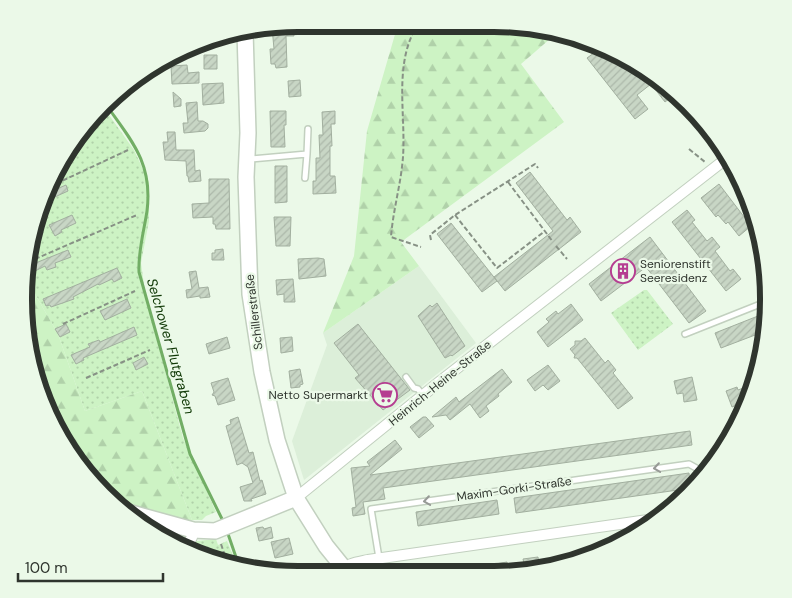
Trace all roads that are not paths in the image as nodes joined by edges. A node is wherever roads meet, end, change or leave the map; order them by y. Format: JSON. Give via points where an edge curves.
{"nodes":[{"id":1,"x":245,"y":38,"type":"edge"},
{"id":2,"x":308,"y":129,"type":"dead end"},
{"id":3,"x":307,"y":154,"type":"junction"},
{"id":4,"x":247,"y":159,"type":"junction"},
{"id":5,"x":722,"y":162,"type":"edge"},
{"id":6,"x":304,"y":178,"type":"dead end"},
{"id":7,"x":760,"y":304,"type":"edge"},
{"id":8,"x":685,"y":334,"type":"dead end"},
{"id":9,"x":406,"y":377,"type":"dead end"},
{"id":10,"x":423,"y":395,"type":"junction"},
{"id":11,"x":698,"y":469,"type":"edge"},
{"id":12,"x":296,"y":498,"type":"junction"},
{"id":13,"x":146,"y":517,"type":"edge"},
{"id":14,"x":641,"y":521,"type":"edge"},
{"id":15,"x":193,"y":530,"type":"junction"},
{"id":16,"x":189,"y":542,"type":"edge"},
{"id":17,"x":379,"y":558,"type":"junction"},
{"id":18,"x":341,"y":566,"type":"edge"},
{"id":19,"x":349,"y":566,"type":"edge"}],
"edges":[{"from":1,"to":4,"type":"street","name":"Schillerstraße"},
{"from":2,"to":3,"type":"lane"},
{"from":3,"to":4,"type":"lane"},
{"from":3,"to":6,"type":"lane"},
{"from":4,"to":12,"type":"street","name":"Schillerstraße","via":[[253,319],[274,427]]},
{"from":5,"to":10,"type":"street","name":"Heinrich-Heine-Straße"},
{"from":7,"to":8,"type":"lane"},
{"from":9,"to":10,"type":"lane"},
{"from":10,"to":12,"type":"street","name":"Heinrich-Heine-Straße"},
{"from":11,"to":17,"type":"lane","name":"Maxim-Gorki-Straße","one_way":true,"via":[[689,464],[371,509]]},
{"from":12,"to":15,"type":"street","name":"Heinrich-Heine-Straße","via":[[237,523],[218,537]]},
{"from":12,"to":18,"type":"street","name":"Schillerstraße"},
{"from":13,"to":15,"type":"street","name":"Heinrich-Heine-Straße"},
{"from":14,"to":17,"type":"street"},
{"from":15,"to":16,"type":"street"},
{"from":17,"to":19,"type":"street"}]}
